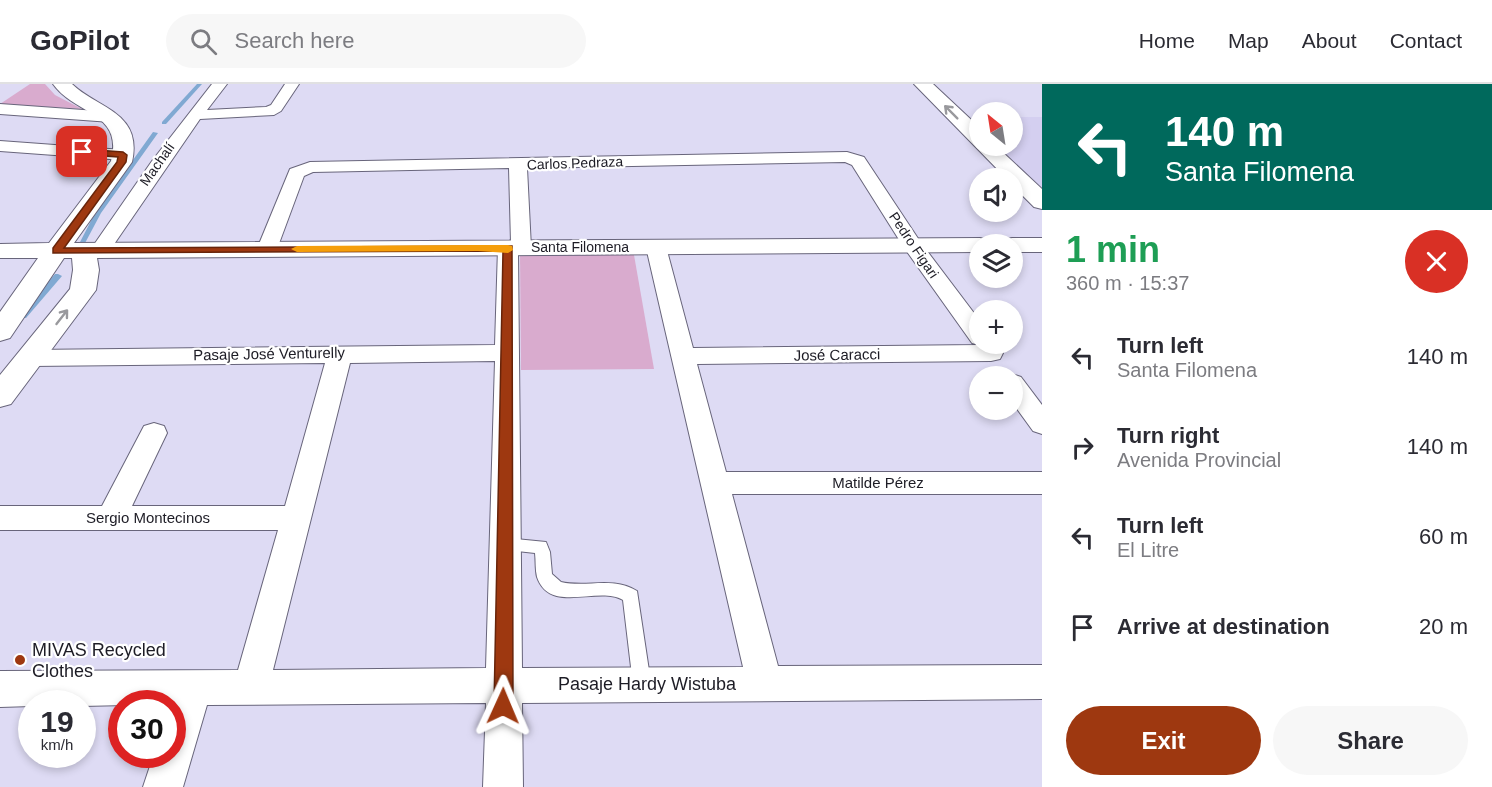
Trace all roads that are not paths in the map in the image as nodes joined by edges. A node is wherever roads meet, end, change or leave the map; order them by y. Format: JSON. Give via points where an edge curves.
{"nodes":[{"id":1,"x":62,"y":84,"type":"edge"},
{"id":2,"x":220,"y":84,"type":"edge"},
{"id":3,"x":292,"y":84,"type":"edge"},
{"id":4,"x":923,"y":84,"type":"edge"},
{"id":5,"x":0,"y":109,"type":"edge"},
{"id":6,"x":195,"y":115,"type":"junction"},
{"id":7,"x":111,"y":117,"type":"junction"},
{"id":8,"x":969,"y":129,"type":"edge"},
{"id":9,"x":0,"y":146,"type":"edge"},
{"id":10,"x":123,"y":155,"type":"junction"},
{"id":11,"x":995,"y":156,"type":"edge"},
{"id":12,"x":848,"y":157,"type":"joint"},
{"id":13,"x":518,"y":165,"type":"junction"},
{"id":14,"x":1042,"y":202,"type":"edge"},
{"id":15,"x":969,"y":245,"type":"edge"},
{"id":16,"x":1023,"y":245,"type":"edge"},
{"id":17,"x":1042,"y":245,"type":"edge"},
{"id":18,"x":914,"y":246,"type":"junction"},
{"id":19,"x":656,"y":247,"type":"junction"},
{"id":20,"x":514,"y":248,"type":"junction"},
{"id":21,"x":267,"y":249,"type":"junction"},
{"id":22,"x":81,"y":250,"type":"junction"},
{"id":23,"x":0,"y":251,"type":"edge"},
{"id":24,"x":969,"y":323,"type":"edge"},
{"id":25,"x":0,"y":332,"type":"edge"},
{"id":26,"x":969,"y":346,"type":"edge"},
{"id":27,"x":340,"y":353,"type":"junction"},
{"id":28,"x":507,"y":353,"type":"junction"},
{"id":29,"x":683,"y":356,"type":"junction"},
{"id":30,"x":31,"y":358,"type":"junction"},
{"id":31,"x":0,"y":396,"type":"edge"},
{"id":32,"x":1023,"y":398,"type":"edge"},
{"id":33,"x":1042,"y":424,"type":"edge"},
{"id":34,"x":154,"y":433,"type":"dead end"},
{"id":35,"x":715,"y":483,"type":"junction"},
{"id":36,"x":1042,"y":483,"type":"edge"},
{"id":37,"x":0,"y":518,"type":"edge"},
{"id":38,"x":111,"y":518,"type":"junction"},
{"id":39,"x":296,"y":518,"type":"junction"},
{"id":40,"x":505,"y":544,"type":"junction"},
{"id":41,"x":1042,"y":682,"type":"edge"},
{"id":42,"x":765,"y":683,"type":"junction"},
{"id":43,"x":642,"y":684,"type":"junction"},
{"id":44,"x":504,"y":685,"type":"junction"},
{"id":45,"x":251,"y":687,"type":"junction"},
{"id":46,"x":194,"y":688,"type":"junction"},
{"id":47,"x":0,"y":689,"type":"edge"},
{"id":48,"x":163,"y":787,"type":"edge"},
{"id":49,"x":503,"y":787,"type":"edge"}],
"edges":[{"from":1,"to":7,"type":"street"},
{"from":2,"to":6,"type":"street","name":"Machalí"},
{"from":3,"to":6,"type":"street","via":[[269,112]]},
{"from":8,"to":4,"type":"street","one_way":true},
{"from":5,"to":7,"type":"street"},
{"from":6,"to":22,"type":"street","name":"Machalí","via":[[144,183]]},
{"from":7,"to":10,"type":"street","via":[[120,132]]},
{"from":9,"to":10,"type":"street"},
{"from":10,"to":22,"type":"street"},
{"from":11,"to":14,"type":"street"},
{"from":12,"to":13,"type":"street","name":"Carlos Pedraza"},
{"from":12,"to":18,"type":"street","name":"Pedro Figari","via":[[858,161]]},
{"from":13,"to":20,"type":"street"},
{"from":13,"to":21,"type":"street","name":"Carlos Pedraza","via":[[302,169],[296,173]]},
{"from":15,"to":18,"type":"street","name":"Santa Filomena"},
{"from":16,"to":17,"type":"street"},
{"from":18,"to":19,"type":"street","name":"Santa Filomena"},
{"from":18,"to":24,"type":"street","name":"Pedro Figari"},
{"from":19,"to":20,"type":"street","name":"Santa Filomena"},
{"from":19,"to":29,"type":"street"},
{"from":20,"to":21,"type":"street","name":"Santa Filomena"},
{"from":20,"to":28,"type":"street"},
{"from":21,"to":22,"type":"street","name":"Santa Filomena"},
{"from":22,"to":23,"type":"street","name":"Santa Filomena"},
{"from":22,"to":25,"type":"street"},
{"from":30,"to":22,"type":"street","one_way":true,"via":[[83,290],[86,270]]},
{"from":26,"to":29,"type":"street","name":"José Caracci"},
{"from":27,"to":28,"type":"street","name":"Pasaje José Venturelly"},
{"from":27,"to":30,"type":"street","name":"Pasaje José Venturelly"},
{"from":27,"to":39,"type":"street"},
{"from":28,"to":40,"type":"street"},
{"from":29,"to":35,"type":"street"},
{"from":30,"to":31,"type":"street"},
{"from":32,"to":33,"type":"street"},
{"from":34,"to":38,"type":"street"},
{"from":35,"to":36,"type":"street","name":"Matilde Pérez"},
{"from":35,"to":42,"type":"street"},
{"from":37,"to":38,"type":"street","name":"Sergio Montecinos"},
{"from":38,"to":39,"type":"street","name":"Sergio Montecinos"},
{"from":39,"to":45,"type":"street"},
{"from":40,"to":43,"type":"lane","via":[[541,547],[543,573],[549,584],[560,590],[621,590],[631,596]]},
{"from":40,"to":44,"type":"street"},
{"from":41,"to":42,"type":"street","name":"Pasaje Hardy Wistuba"},
{"from":42,"to":43,"type":"street","name":"Pasaje Hardy Wistuba"},
{"from":43,"to":44,"type":"street","name":"Pasaje Hardy Wistuba"},
{"from":44,"to":45,"type":"street","name":"Pasaje Hardy Wistuba"},
{"from":44,"to":49,"type":"street"},
{"from":45,"to":46,"type":"street","name":"Pasaje Hardy Wistuba"},
{"from":46,"to":47,"type":"street","name":"Pasaje Hardy Wistuba"},
{"from":46,"to":48,"type":"street"}]}
